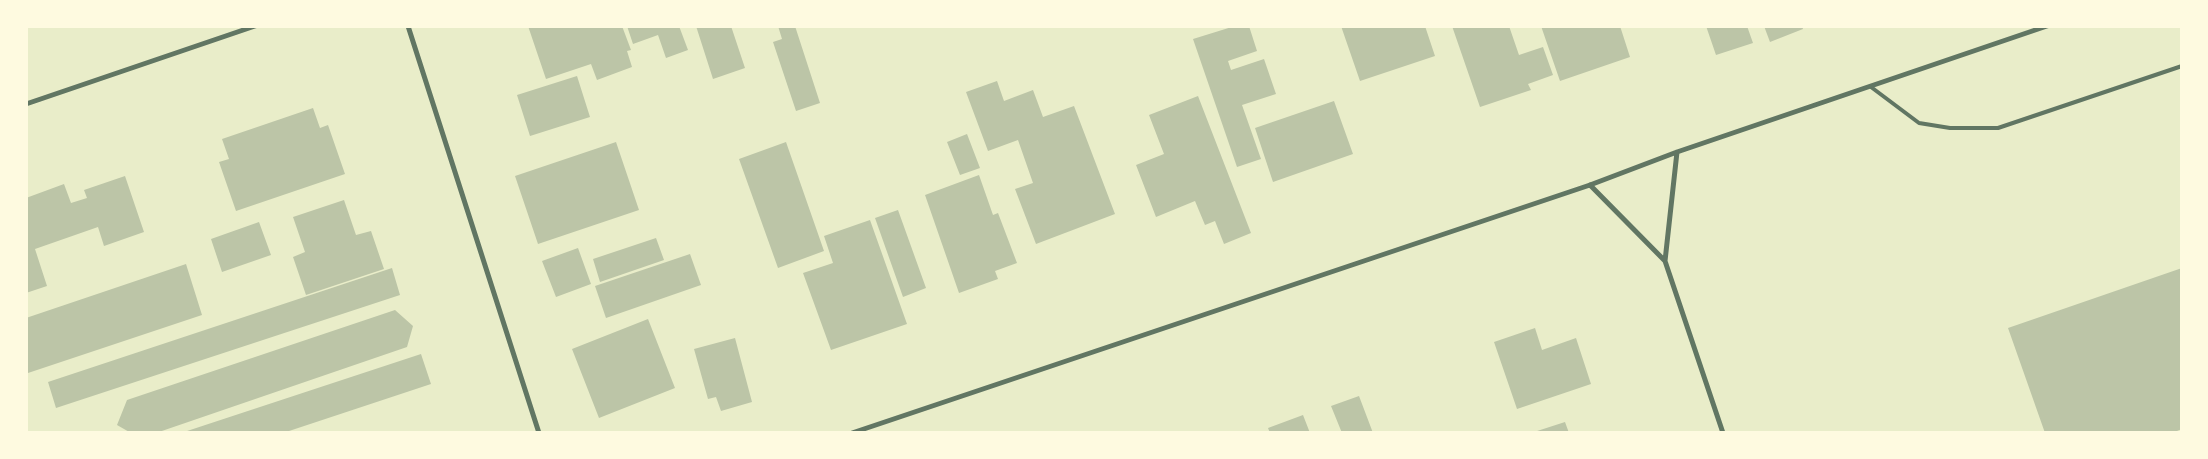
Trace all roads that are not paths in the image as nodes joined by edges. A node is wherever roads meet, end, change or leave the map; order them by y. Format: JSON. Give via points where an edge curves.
{"nodes":[{"id":1,"x":255,"y":26,"type":"edge"},
{"id":2,"x":408,"y":26,"type":"edge"},
{"id":3,"x":2047,"y":26,"type":"edge"},
{"id":4,"x":2182,"y":66,"type":"edge"},
{"id":5,"x":1871,"y":87,"type":"junction"},
{"id":6,"x":26,"y":104,"type":"edge"},
{"id":7,"x":1677,"y":152,"type":"junction"},
{"id":8,"x":1590,"y":185,"type":"junction"},
{"id":9,"x":1665,"y":261,"type":"junction"},
{"id":10,"x":539,"y":433,"type":"edge"},
{"id":11,"x":852,"y":433,"type":"edge"},
{"id":12,"x":1723,"y":433,"type":"edge"}],
"edges":[{"from":1,"to":6,"type":"street"},
{"from":2,"to":10,"type":"street"},
{"from":3,"to":5,"type":"street"},
{"from":4,"to":5,"type":"lane","via":[[1998,128],[1950,128],[1919,123]]},
{"from":5,"to":7,"type":"street"},
{"from":7,"to":8,"type":"street"},
{"from":7,"to":9,"type":"street"},
{"from":8,"to":9,"type":"street"},
{"from":8,"to":11,"type":"street"},
{"from":9,"to":12,"type":"street"}]}
